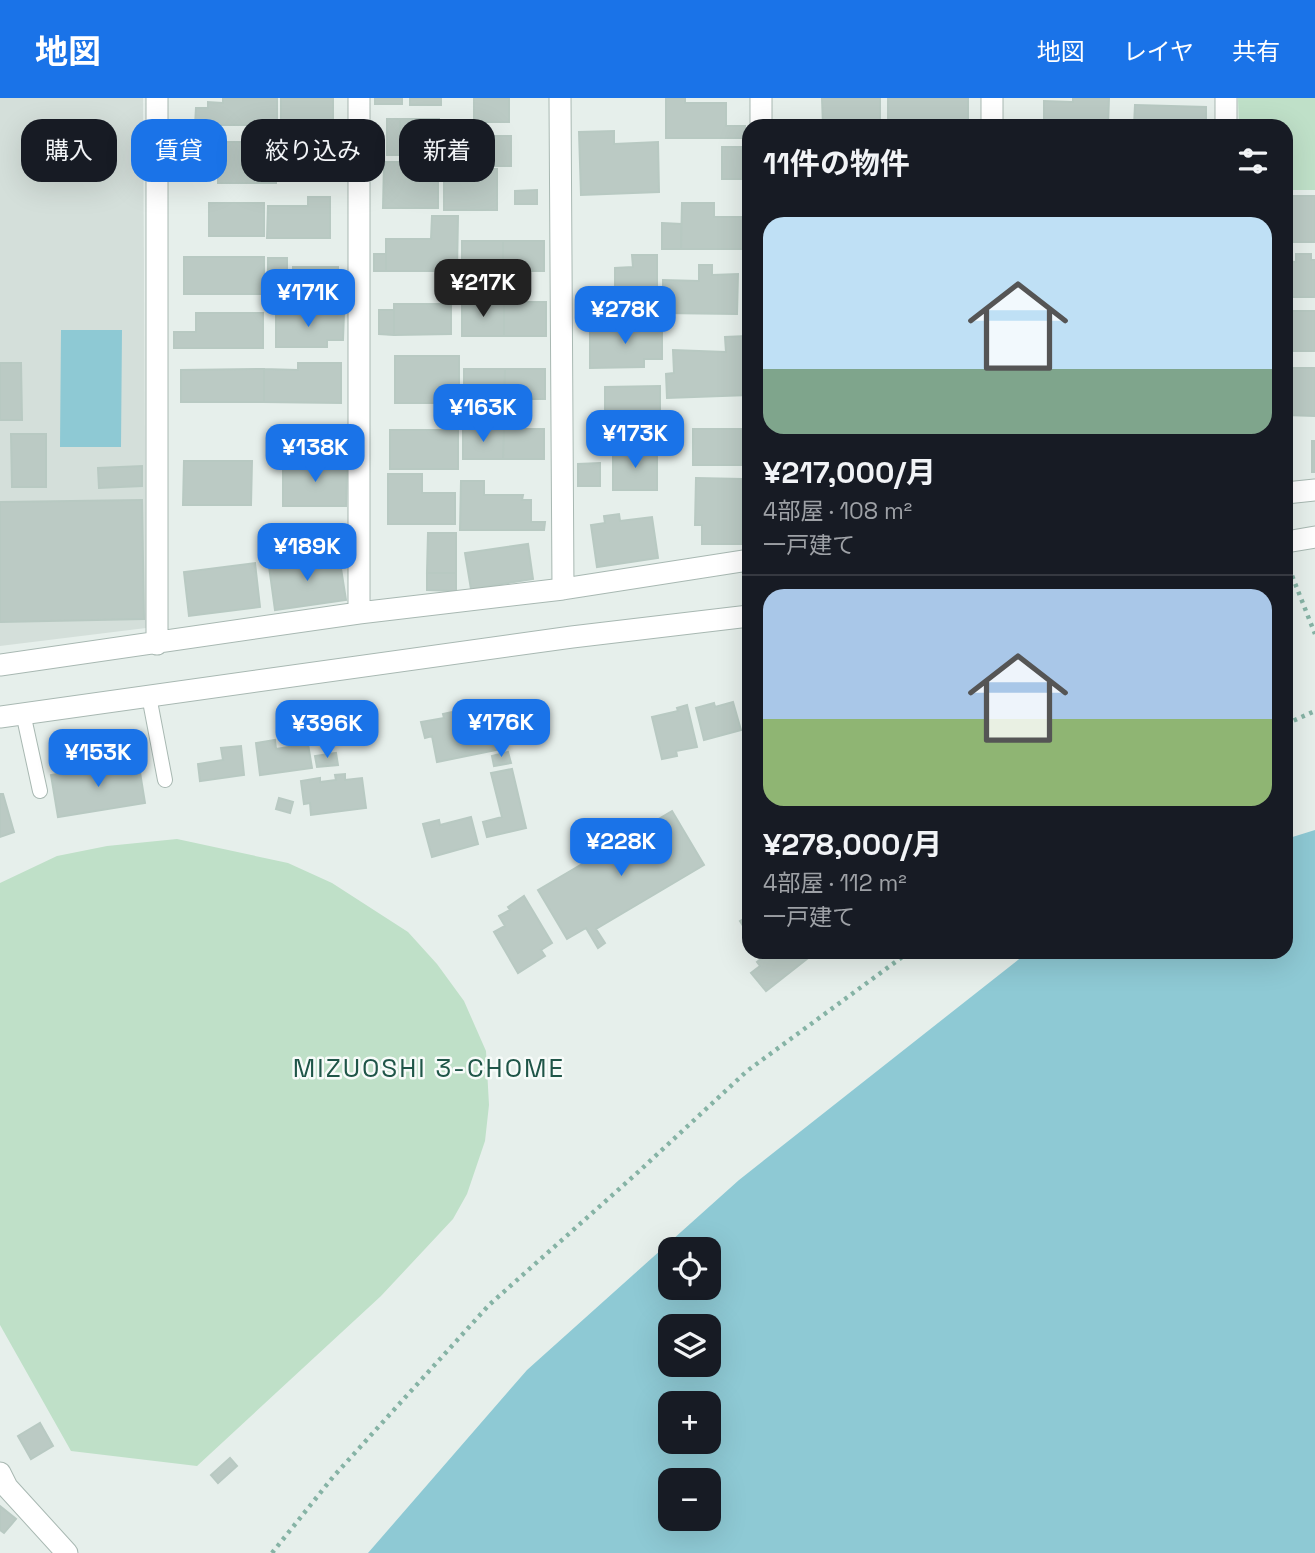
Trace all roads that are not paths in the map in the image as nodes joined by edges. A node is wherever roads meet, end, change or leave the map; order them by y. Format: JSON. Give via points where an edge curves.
{"nodes":[{"id":1,"x":157,"y":98,"type":"edge"},
{"id":2,"x":359,"y":98,"type":"edge"},
{"id":3,"x":560,"y":98,"type":"edge"},
{"id":4,"x":761,"y":98,"type":"edge"},
{"id":5,"x":992,"y":98,"type":"edge"},
{"id":6,"x":1226,"y":98,"type":"edge"},
{"id":7,"x":761,"y":119,"type":"edge"},
{"id":8,"x":992,"y":119,"type":"edge"},
{"id":9,"x":1226,"y":119,"type":"edge"},
{"id":10,"x":1315,"y":490,"type":"edge"},
{"id":11,"x":1293,"y":492,"type":"edge"},
{"id":12,"x":1315,"y":537,"type":"edge"},
{"id":13,"x":1293,"y":541,"type":"edge"},
{"id":14,"x":742,"y":561,"type":"edge"},
{"id":15,"x":563,"y":589,"type":"junction"},
{"id":16,"x":359,"y":613,"type":"junction"},
{"id":17,"x":742,"y":617,"type":"edge"},
{"id":18,"x":157,"y":644,"type":"junction"},
{"id":19,"x":0,"y":665,"type":"edge"},
{"id":20,"x":149,"y":696,"type":"junction"},
{"id":21,"x":23,"y":713,"type":"junction"},
{"id":22,"x":0,"y":717,"type":"edge"},
{"id":23,"x":165,"y":780,"type":"dead end"},
{"id":24,"x":40,"y":792,"type":"dead end"},
{"id":25,"x":0,"y":1473,"type":"edge"},
{"id":26,"x":67,"y":1553,"type":"edge"}],
"edges":[{"from":1,"to":18,"type":"street"},
{"from":2,"to":16,"type":"street"},
{"from":3,"to":15,"type":"street"},
{"from":4,"to":7,"type":"street"},
{"from":5,"to":8,"type":"street"},
{"from":6,"to":9,"type":"street"},
{"from":10,"to":11,"type":"street"},
{"from":12,"to":13,"type":"street"},
{"from":14,"to":15,"type":"street"},
{"from":15,"to":16,"type":"street"},
{"from":16,"to":18,"type":"street"},
{"from":17,"to":20,"type":"street"},
{"from":18,"to":19,"type":"street"},
{"from":20,"to":21,"type":"street"},
{"from":20,"to":23,"type":"lane"},
{"from":21,"to":22,"type":"street"},
{"from":21,"to":24,"type":"lane"},
{"from":25,"to":26,"type":"street","via":[[7,1487]]}]}
